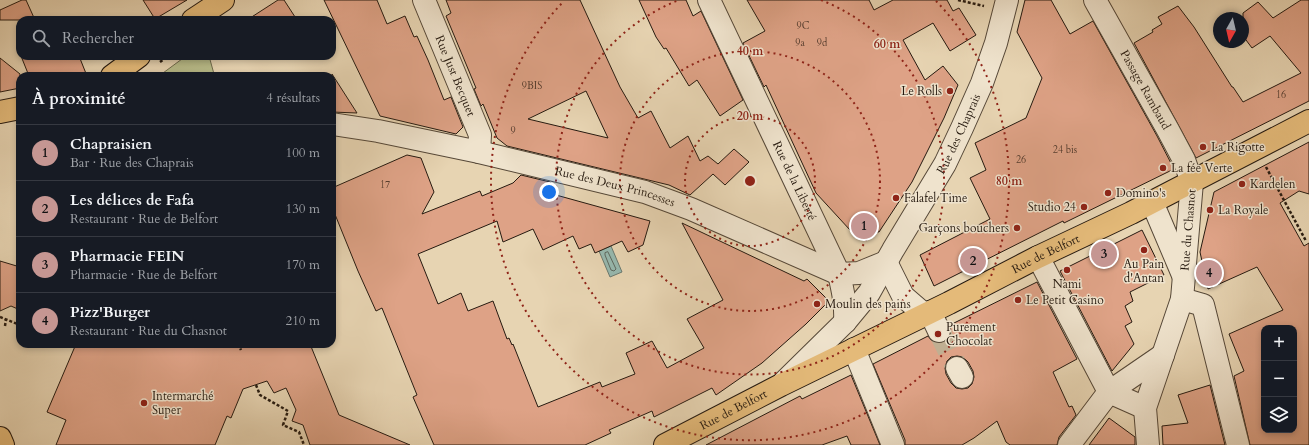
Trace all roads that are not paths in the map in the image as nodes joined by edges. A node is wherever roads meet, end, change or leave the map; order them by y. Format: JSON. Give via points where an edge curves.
{"nodes":[{"id":1,"x":223,"y":0,"type":"edge"},
{"id":2,"x":424,"y":0,"type":"edge"},
{"id":3,"x":709,"y":0,"type":"edge"},
{"id":4,"x":1095,"y":0,"type":"edge"},
{"id":5,"x":998,"y":4,"type":"edge"},
{"id":6,"x":199,"y":16,"type":"edge"},
{"id":7,"x":134,"y":60,"type":"edge"},
{"id":8,"x":117,"y":72,"type":"edge"},
{"id":9,"x":16,"y":109,"type":"edge"},
{"id":10,"x":0,"y":112,"type":"edge"},
{"id":11,"x":1309,"y":121,"type":"edge"},
{"id":12,"x":336,"y":125,"type":"edge"},
{"id":13,"x":479,"y":152,"type":"junction"},
{"id":14,"x":1192,"y":182,"type":"junction"},
{"id":15,"x":1152,"y":202,"type":"junction"},
{"id":16,"x":1038,"y":257,"type":"junction"},
{"id":17,"x":886,"y":262,"type":"junction"},
{"id":18,"x":839,"y":274,"type":"junction"},
{"id":19,"x":1183,"y":288,"type":"junction"},
{"id":20,"x":931,"y":319,"type":"junction"},
{"id":21,"x":845,"y":322,"type":"junction"},
{"id":22,"x":854,"y":349,"type":"junction"},
{"id":23,"x":1163,"y":355,"type":"junction"},
{"id":24,"x":780,"y":385,"type":"junction"},
{"id":25,"x":1109,"y":392,"type":"junction"},
{"id":26,"x":1145,"y":408,"type":"junction"},
{"id":27,"x":0,"y":438,"type":"edge"},
{"id":28,"x":675,"y":442,"type":"edge"},
{"id":29,"x":3,"y":445,"type":"edge"},
{"id":30,"x":893,"y":445,"type":"edge"},
{"id":31,"x":1069,"y":445,"type":"edge"},
{"id":32,"x":1148,"y":445,"type":"edge"},
{"id":33,"x":1238,"y":445,"type":"edge"}],
"edges":[{"from":1,"to":6,"type":"main road"},
{"from":2,"to":13,"type":"street","name":"Rue Just Becquet","via":[[480,135]]},
{"from":3,"to":18,"type":"street","name":"Rue de la Liberté"},
{"from":4,"to":14,"type":"street","name":"Passage Rambaud","via":[[1184,160]]},
{"from":5,"to":17,"type":"street","name":"Rue des Chaprais","via":[[996,43],[982,83],[945,164]]},
{"from":7,"to":8,"type":"main road"},
{"from":9,"to":10,"type":"main road"},
{"from":11,"to":14,"type":"main road","name":"Rue de Belfort"},
{"from":12,"to":13,"type":"street","name":"Rue des Deux Princesses"},
{"from":13,"to":18,"type":"street","name":"Rue des Deux Princesses","via":[[663,198]]},
{"from":14,"to":15,"type":"main road","name":"Rue de Belfort"},
{"from":14,"to":19,"type":"street","name":"Rue du Chasnot"},
{"from":15,"to":16,"type":"main road","name":"Rue de Belfort"},
{"from":15,"to":19,"type":"street","name":"Rue du Chasnot"},
{"from":16,"to":20,"type":"main road","name":"Rue de Belfort"},
{"from":16,"to":25,"type":"street"},
{"from":17,"to":18,"type":"street","name":"Rue des Deux Princesses","via":[[858,272]]},
{"from":17,"to":20,"type":"street","via":[[903,296]]},
{"from":17,"to":21,"type":"street","name":"Rue de Belfort","via":[[870,293]]},
{"from":18,"to":21,"type":"street","name":"Rue de la Liberté","via":[[845,303]]},
{"from":19,"to":23,"type":"street","name":"Rue du Chasnot"},
{"from":19,"to":33,"type":"street","via":[[1204,305]]},
{"from":20,"to":22,"type":"main road","name":"Rue de Belfort"},
{"from":21,"to":24,"type":"street","name":"Rue de Belfort"},
{"from":22,"to":24,"type":"main road","name":"Rue de Belfort"},
{"from":22,"to":30,"type":"street"},
{"from":23,"to":25,"type":"street"},
{"from":23,"to":26,"type":"street","name":"Rue du Chasnot"},
{"from":24,"to":28,"type":"main road","name":"Rue de Belfort"},
{"from":25,"to":26,"type":"street"},
{"from":25,"to":31,"type":"street"},
{"from":26,"to":32,"type":"street","name":"Rue du Chasnot"},
{"from":27,"to":29,"type":"main road"}]}
